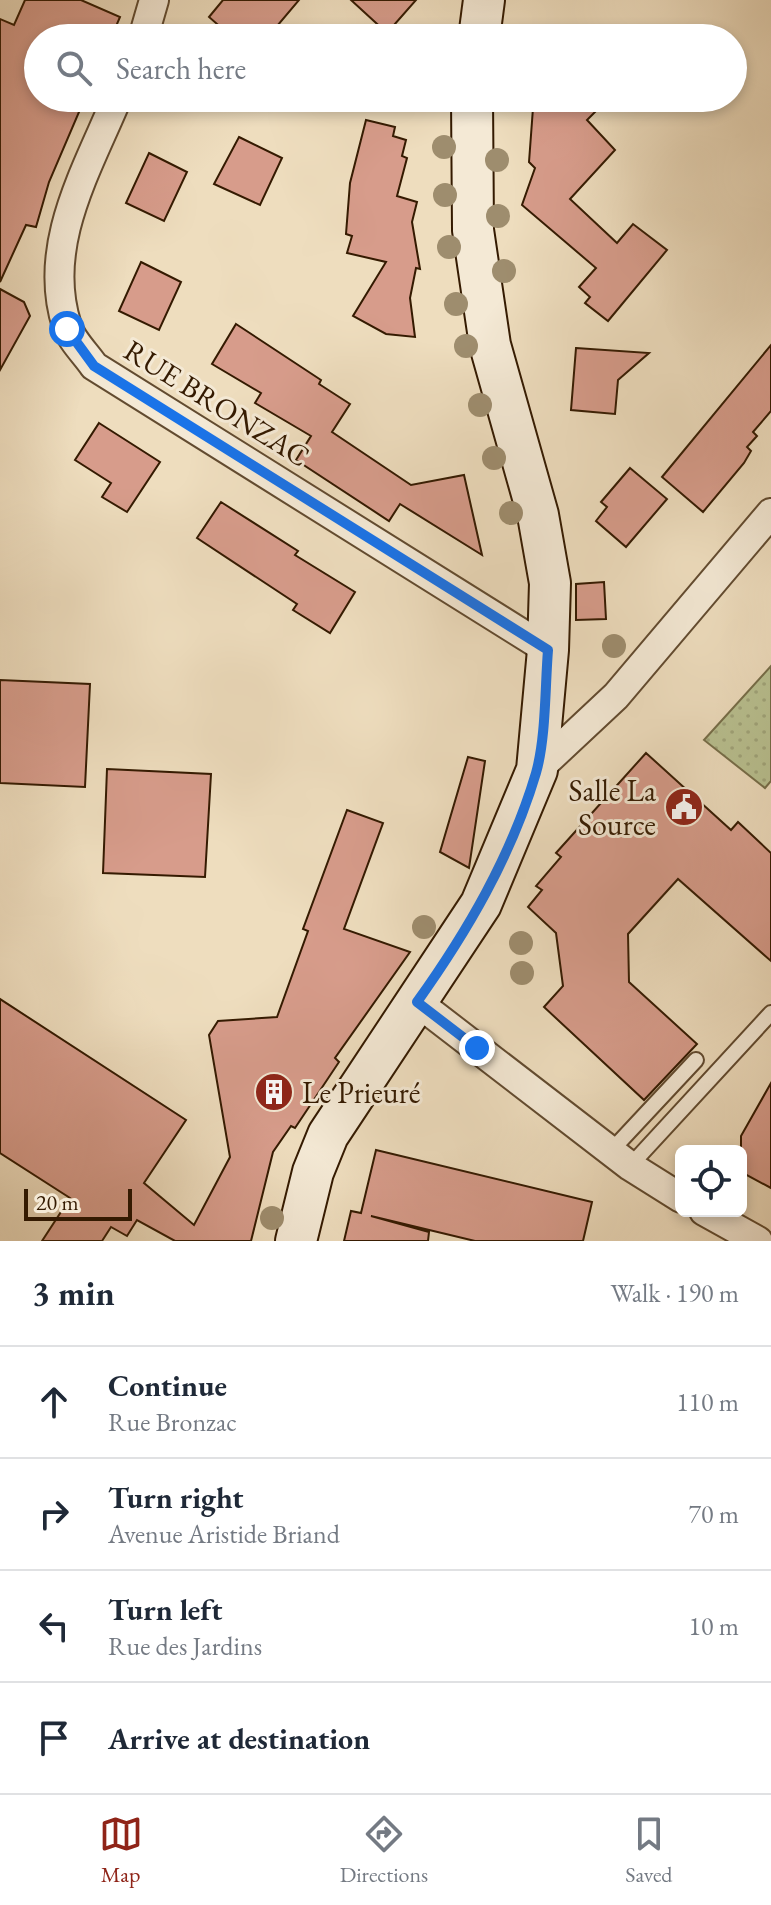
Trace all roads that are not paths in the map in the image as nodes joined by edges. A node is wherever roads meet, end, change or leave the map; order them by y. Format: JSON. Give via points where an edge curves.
{"nodes":[{"id":1,"x":154,"y":0,"type":"edge"},
{"id":2,"x":484,"y":0,"type":"edge"},
{"id":3,"x":147,"y":24,"type":"edge"},
{"id":4,"x":481,"y":24,"type":"edge"},
{"id":5,"x":111,"y":112,"type":"edge"},
{"id":6,"x":472,"y":112,"type":"edge"},
{"id":7,"x":771,"y":513,"type":"edge"},
{"id":8,"x":548,"y":650,"type":"junction"},
{"id":9,"x":537,"y":770,"type":"junction"},
{"id":10,"x":417,"y":1002,"type":"junction"},
{"id":11,"x":771,"y":1013,"type":"edge"},
{"id":12,"x":696,"y":1060,"type":"dead end"},
{"id":13,"x":620,"y":1159,"type":"junction"},
{"id":14,"x":675,"y":1194,"type":"edge"},
{"id":15,"x":715,"y":1217,"type":"edge"},
{"id":16,"x":296,"y":1241,"type":"edge"},
{"id":17,"x":758,"y":1241,"type":"edge"}],
"edges":[{"from":1,"to":3,"type":"street"},
{"from":2,"to":4,"type":"street"},
{"from":5,"to":8,"type":"street","name":"RUE BRONZAC","via":[[64,224],[59,275],[67,329],[94,366]]},
{"from":6,"to":8,"type":"street","via":[[473,230],[490,345],[547,559]]},
{"from":7,"to":9,"type":"street","via":[[616,696]]},
{"from":8,"to":9,"type":"street"},
{"from":9,"to":10,"type":"street","via":[[495,876],[451,955]]},
{"from":10,"to":13,"type":"street"},
{"from":10,"to":16,"type":"street","via":[[328,1135]]},
{"from":11,"to":13,"type":"lane"},
{"from":12,"to":13,"type":"lane"},
{"from":13,"to":14,"type":"street"},
{"from":15,"to":17,"type":"street"}]}
